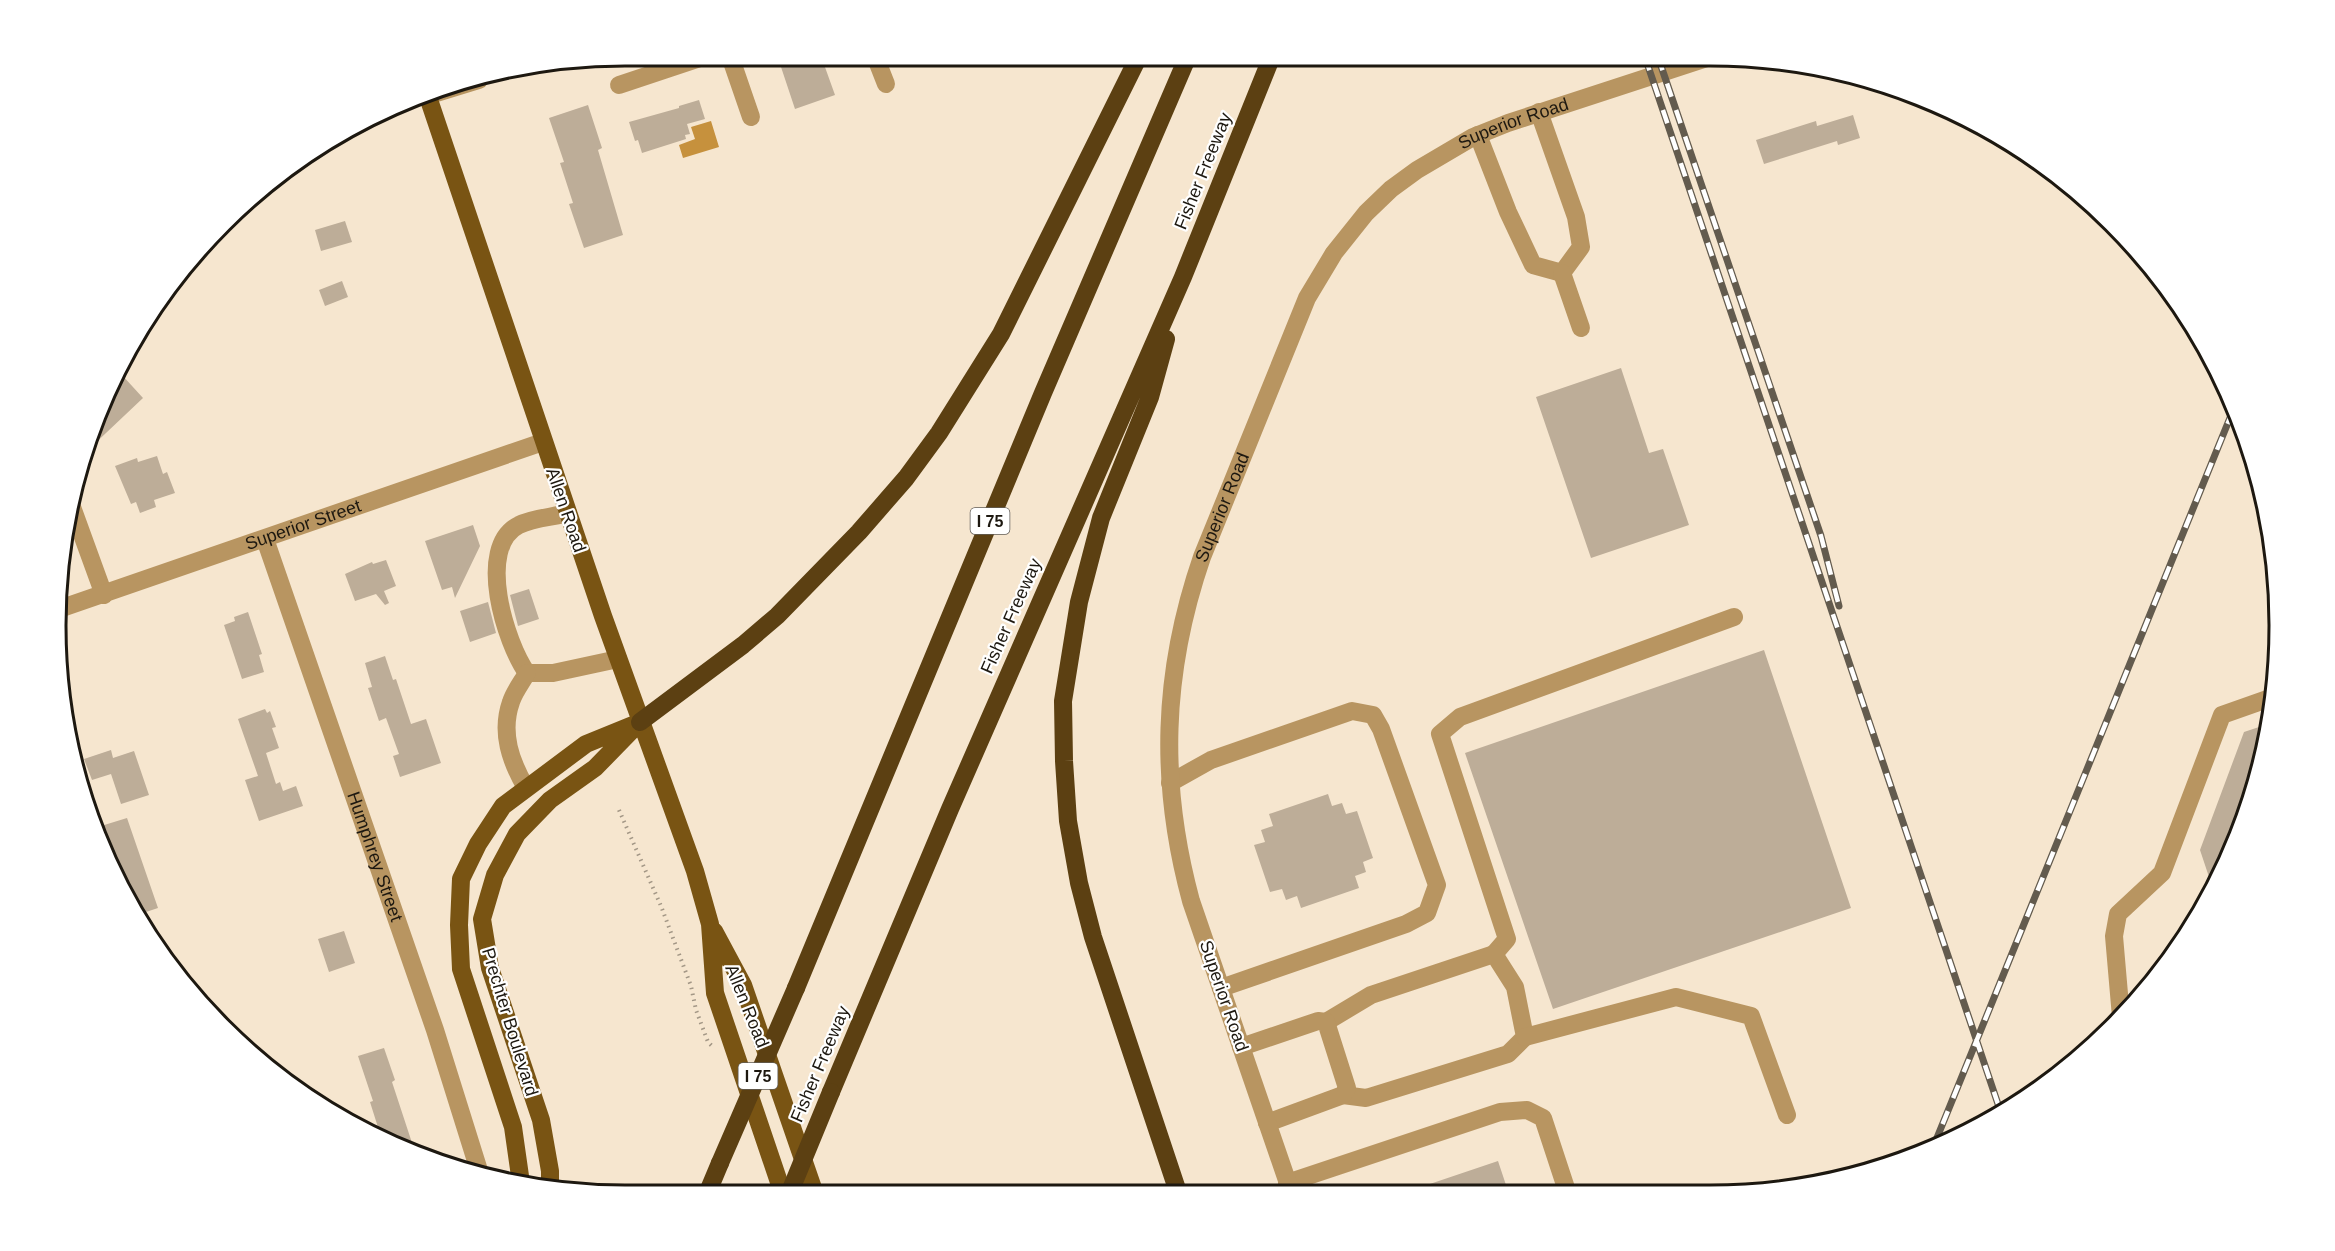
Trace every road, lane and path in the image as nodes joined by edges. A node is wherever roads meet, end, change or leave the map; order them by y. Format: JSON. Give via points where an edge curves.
{"nodes":[{"id":1,"x":676,"y":66,"type":"edge"},
{"id":2,"x":733,"y":66,"type":"edge"},
{"id":3,"x":879,"y":66,"type":"edge"},
{"id":4,"x":1134,"y":66,"type":"edge"},
{"id":5,"x":1184,"y":66,"type":"edge"},
{"id":6,"x":1268,"y":66,"type":"edge"},
{"id":7,"x":1682,"y":66,"type":"edge"},
{"id":8,"x":886,"y":84,"type":"dead end"},
{"id":9,"x":619,"y":85,"type":"dead end"},
{"id":10,"x":429,"y":102,"type":"edge"},
{"id":11,"x":1539,"y":112,"type":"junction"},
{"id":12,"x":751,"y":117,"type":"dead end"},
{"id":13,"x":1478,"y":135,"type":"junction"},
{"id":14,"x":1562,"y":273,"type":"junction"},
{"id":15,"x":1184,"y":277,"type":"junction"},
{"id":16,"x":1581,"y":328,"type":"dead end"},
{"id":17,"x":543,"y":442,"type":"junction"},
{"id":18,"x":568,"y":513,"type":"junction"},
{"id":19,"x":76,"y":519,"type":"edge"},
{"id":20,"x":265,"y":539,"type":"junction"},
{"id":21,"x":104,"y":595,"type":"junction"},
{"id":22,"x":67,"y":607,"type":"edge"},
{"id":23,"x":1734,"y":617,"type":"dead end"},
{"id":24,"x":618,"y":659,"type":"junction"},
{"id":25,"x":527,"y":673,"type":"junction"},
{"id":26,"x":2264,"y":700,"type":"edge"},
{"id":27,"x":640,"y":722,"type":"junction"},
{"id":28,"x":1170,"y":783,"type":"junction"},
{"id":29,"x":526,"y":788,"type":"junction"},
{"id":30,"x":619,"y":810,"type":"dead end"},
{"id":31,"x":710,"y":924,"type":"junction"},
{"id":32,"x":1494,"y":954,"type":"junction"},
{"id":33,"x":1221,"y":988,"type":"junction"},
{"id":34,"x":2120,"y":1005,"type":"edge"},
{"id":35,"x":1326,"y":1022,"type":"junction"},
{"id":36,"x":1525,"y":1037,"type":"junction"},
{"id":37,"x":1241,"y":1047,"type":"junction"},
{"id":38,"x":718,"y":1052,"type":"dead end"},
{"id":39,"x":1343,"y":1095,"type":"junction"},
{"id":40,"x":1787,"y":1115,"type":"dead end"},
{"id":41,"x":1267,"y":1123,"type":"junction"},
{"id":42,"x":477,"y":1165,"type":"edge"},
{"id":43,"x":520,"y":1175,"type":"edge"},
{"id":44,"x":550,"y":1180,"type":"edge"},
{"id":45,"x":711,"y":1185,"type":"edge"},
{"id":46,"x":780,"y":1185,"type":"edge"},
{"id":47,"x":793,"y":1185,"type":"edge"},
{"id":48,"x":812,"y":1185,"type":"edge"},
{"id":49,"x":1176,"y":1185,"type":"edge"},
{"id":50,"x":1288,"y":1185,"type":"edge"},
{"id":51,"x":1295,"y":1185,"type":"edge"},
{"id":52,"x":1565,"y":1185,"type":"edge"}],
"edges":[{"from":1,"to":9,"type":"street"},
{"from":2,"to":12,"type":"street"},
{"from":3,"to":8,"type":"street"},
{"from":4,"to":27,"type":"highway","via":[[1001,334],[906,478],[860,532],[777,616]]},
{"from":5,"to":45,"type":"highway","number":"I 75","bridge":true},
{"from":6,"to":15,"type":"highway","name":"Fisher Freeway"},
{"from":7,"to":11,"type":"street","name":"Superior Road"},
{"from":10,"to":17,"type":"main road","name":"Allen Road"},
{"from":11,"to":13,"type":"street","name":"Superior Road"},
{"from":11,"to":14,"type":"street","via":[[1576,217],[1581,247]]},
{"from":13,"to":14,"type":"street","via":[[1533,265]]},
{"from":13,"to":28,"type":"street","name":"Superior Road","via":[[1391,189],[1334,253],[1307,298],[1191,589],[1170,697]]},
{"from":14,"to":16,"type":"street"},
{"from":15,"to":47,"type":"highway","name":"Fisher Freeway","bridge":true,"via":[[950,809]]},
{"from":15,"to":49,"type":"highway","via":[[1150,397],[1101,519],[1078,602],[1063,701],[1068,821],[1079,883],[1093,937]]},
{"from":17,"to":18,"type":"main road","name":"Allen Road"},
{"from":17,"to":20,"type":"street","name":"Superior Street"},
{"from":18,"to":24,"type":"main road","name":"Allen Road"},
{"from":18,"to":25,"type":"street","via":[[518,526],[506,536],[499,550],[496,590],[517,658]]},
{"from":19,"to":21,"type":"street"},
{"from":20,"to":21,"type":"street","name":"Superior Street"},
{"from":20,"to":42,"type":"street","name":"Humphrey Street","via":[[431,1019]]},
{"from":21,"to":22,"type":"street","name":"Superior Street"},
{"from":23,"to":32,"type":"street","via":[[1460,717],[1440,734],[1506,939]]},
{"from":24,"to":25,"type":"street","via":[[553,673]]},
{"from":24,"to":27,"type":"main road","name":"Allen Road"},
{"from":25,"to":29,"type":"street","via":[[511,701],[506,723],[507,747]]},
{"from":26,"to":34,"type":"street","via":[[2222,715],[2162,873],[2118,914],[2114,936]]},
{"from":27,"to":29,"type":"main road","name":"Prechter Boulevard","via":[[586,744]]},
{"from":27,"to":31,"type":"main road","name":"Allen Road","via":[[695,871]]},
{"from":27,"to":44,"type":"main road","name":"Prechter Boulevard","via":[[595,768],[550,800],[517,834],[495,875],[482,919],[490,969],[542,1120]]},
{"from":28,"to":33,"type":"street","name":"Superior Road","via":[[1183,870]]},
{"from":28,"to":33,"type":"street","via":[[1211,760],[1352,711],[1373,715],[1437,885],[1427,913],[1406,924]]},
{"from":29,"to":43,"type":"main road","name":"Prechter Boulevard","via":[[503,806],[478,844],[461,879],[459,925],[461,969],[513,1127]]},
{"from":30,"to":38,"type":"path","via":[[661,906],[708,1042]]},
{"from":31,"to":46,"type":"main road","name":"Allen Road","via":[[715,993]]},
{"from":31,"to":48,"type":"main road","name":"Allen Road","via":[[743,985]]},
{"from":32,"to":35,"type":"street","via":[[1371,995]]},
{"from":32,"to":36,"type":"street","via":[[1515,987]]},
{"from":33,"to":37,"type":"street","name":"Superior Road"},
{"from":35,"to":37,"type":"street","via":[[1318,1021]]},
{"from":35,"to":39,"type":"street","via":[[1347,1088]]},
{"from":36,"to":39,"type":"street","via":[[1508,1054],[1366,1098]]},
{"from":36,"to":40,"type":"street","via":[[1676,997],[1751,1016]]},
{"from":37,"to":41,"type":"street","name":"Superior Road"},
{"from":39,"to":41,"type":"street"},
{"from":41,"to":50,"type":"street","name":"Superior Road"},
{"from":51,"to":52,"type":"street","via":[[1500,1113],[1527,1110],[1543,1118]]}]}
